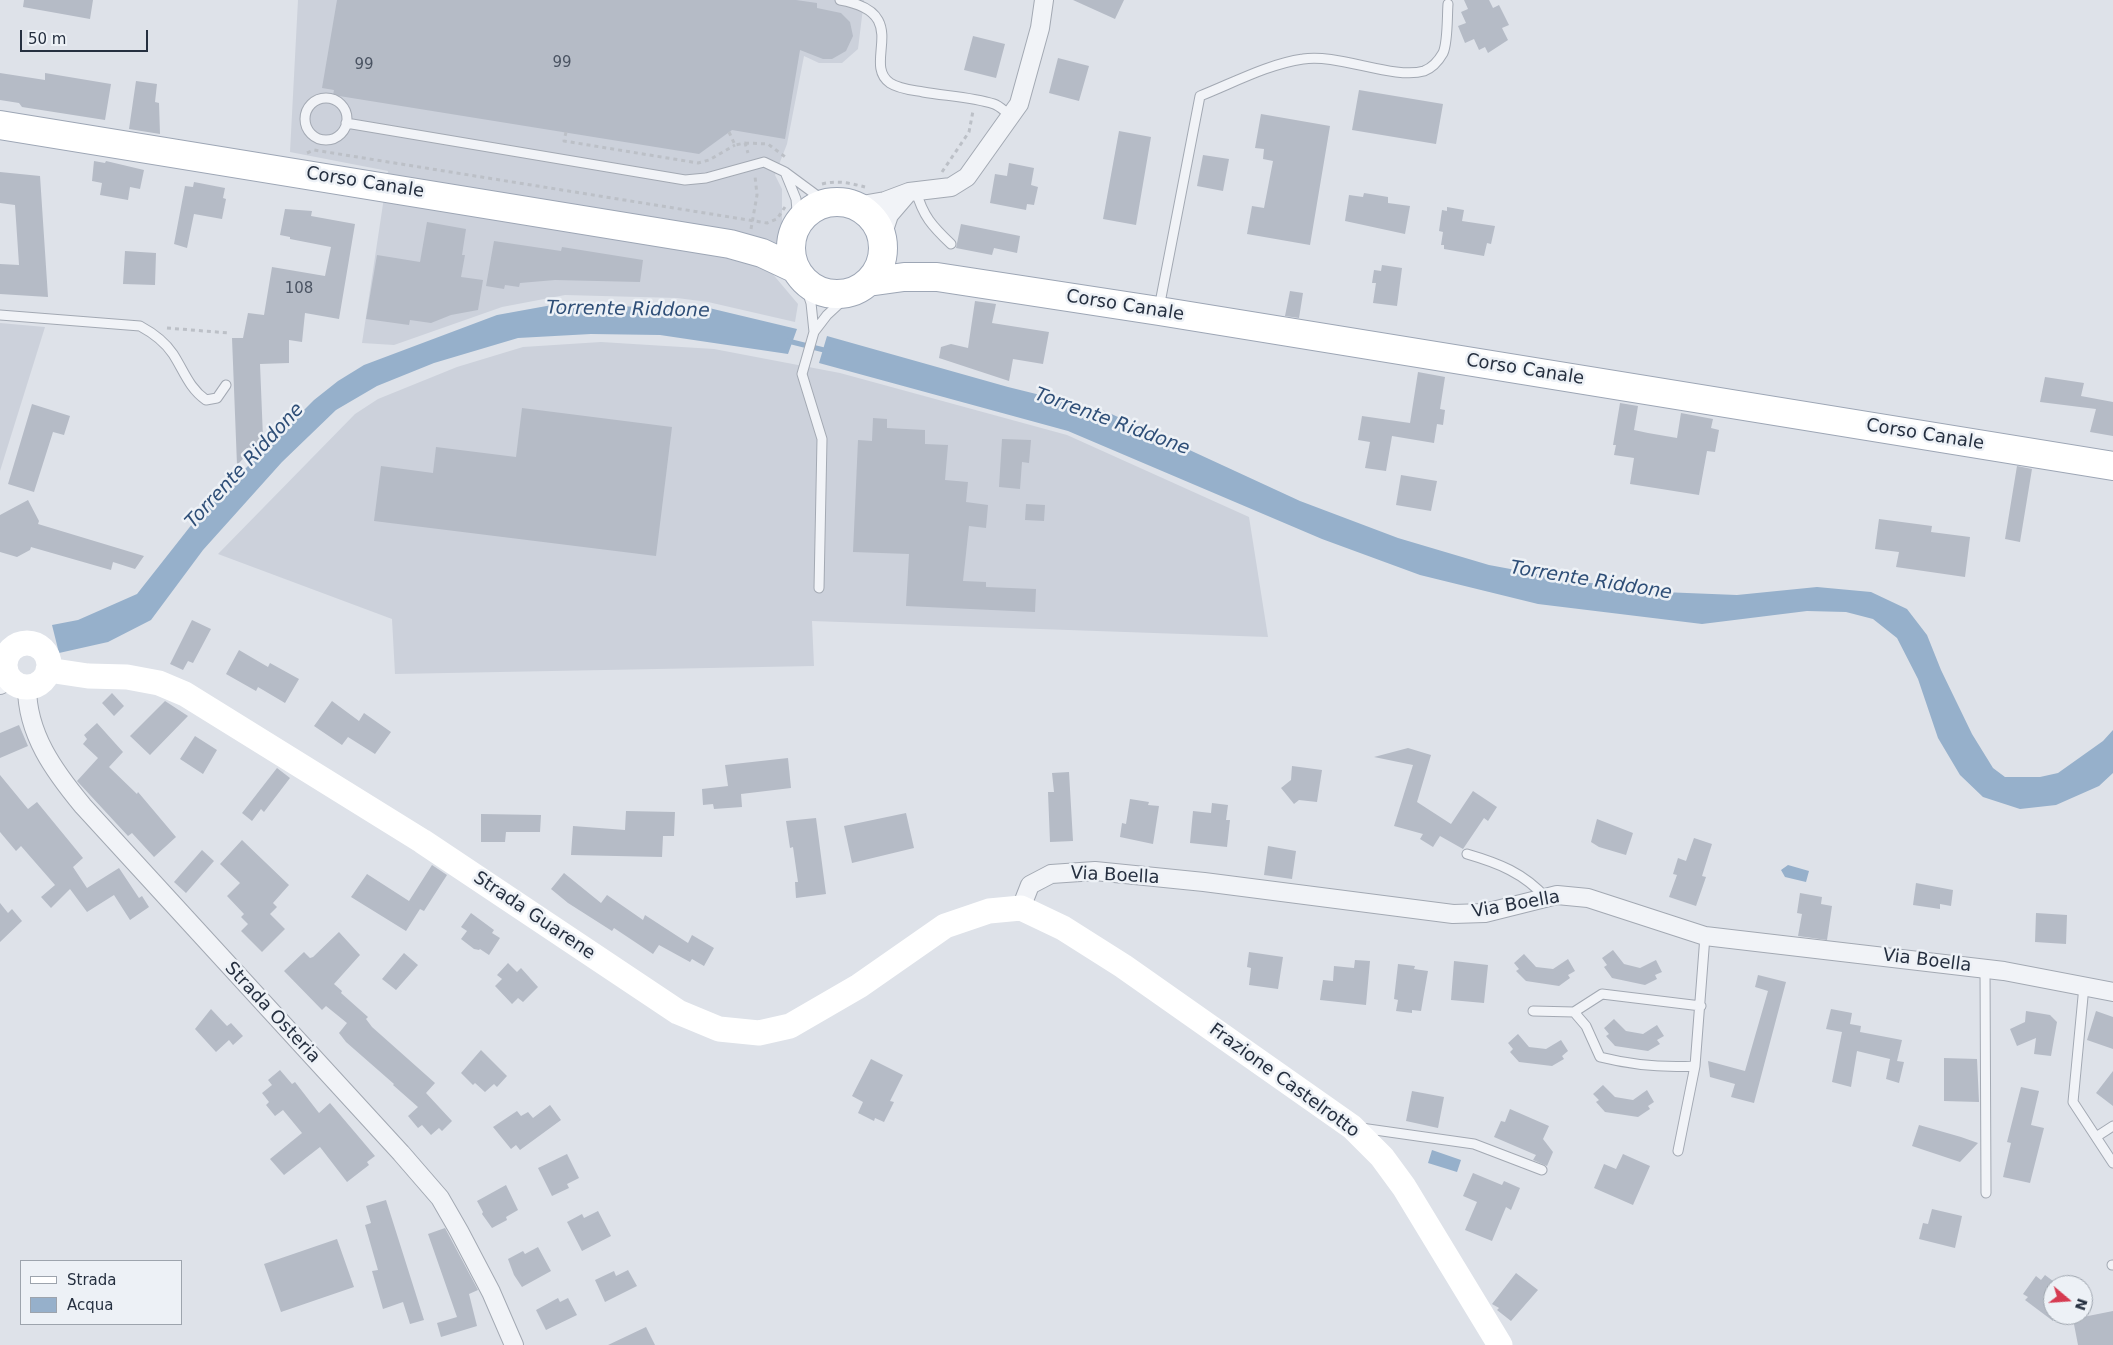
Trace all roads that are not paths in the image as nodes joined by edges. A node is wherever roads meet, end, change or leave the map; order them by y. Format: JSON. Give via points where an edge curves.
{"nodes":[{"id":1,"x":840,"y":0,"type":"edge"},
{"id":2,"x":1044,"y":0,"type":"edge"},
{"id":3,"x":1448,"y":4,"type":"dead end"},
{"id":4,"x":1010,"y":115,"type":"junction"},
{"id":5,"x":346,"y":123,"type":"junction"},
{"id":6,"x":0,"y":125,"type":"edge"},
{"id":7,"x":785,"y":172,"type":"junction"},
{"id":8,"x":912,"y":192,"type":"junction"},
{"id":9,"x":822,"y":194,"type":"junction"},
{"id":10,"x":864,"y":198,"type":"junction"},
{"id":11,"x":794,"y":218,"type":"junction"},
{"id":12,"x":741,"y":238,"type":"junction"},
{"id":13,"x":882,"y":241,"type":"junction"},
{"id":14,"x":951,"y":244,"type":"dead end"},
{"id":15,"x":800,"y":274,"type":"junction"},
{"id":16,"x":936,"y":277,"type":"junction"},
{"id":17,"x":860,"y":287,"type":"junction"},
{"id":18,"x":1159,"y":311,"type":"junction"},
{"id":19,"x":0,"y":315,"type":"edge"},
{"id":20,"x":814,"y":332,"type":"junction"},
{"id":21,"x":226,"y":385,"type":"dead end"},
{"id":22,"x":2113,"y":466,"type":"edge"},
{"id":23,"x":819,"y":588,"type":"dead end"},
{"id":24,"x":6,"y":644,"type":"edge"},
{"id":25,"x":48,"y":670,"type":"junction"},
{"id":26,"x":12,"y":684,"type":"edge"},
{"id":27,"x":1467,"y":854,"type":"dead end"},
{"id":28,"x":1546,"y":898,"type":"junction"},
{"id":29,"x":1021,"y":908,"type":"junction"},
{"id":30,"x":1706,"y":936,"type":"junction"},
{"id":31,"x":1985,"y":968,"type":"junction"},
{"id":32,"x":2084,"y":986,"type":"junction"},
{"id":33,"x":2113,"y":992,"type":"edge"},
{"id":34,"x":1701,"y":1006,"type":"junction"},
{"id":35,"x":1533,"y":1011,"type":"dead end"},
{"id":36,"x":1574,"y":1012,"type":"junction"},
{"id":37,"x":1695,"y":1066,"type":"junction"},
{"id":38,"x":2113,"y":1126,"type":"edge"},
{"id":39,"x":1352,"y":1127,"type":"junction"},
{"id":40,"x":2096,"y":1137,"type":"junction"},
{"id":41,"x":1678,"y":1151,"type":"dead end"},
{"id":42,"x":2113,"y":1163,"type":"edge"},
{"id":43,"x":1542,"y":1170,"type":"dead end"},
{"id":44,"x":1986,"y":1193,"type":"dead end"},
{"id":45,"x":514,"y":1345,"type":"edge"},
{"id":46,"x":1500,"y":1345,"type":"edge"}],
"edges":[{"from":1,"to":4,"type":"lane","via":[[859,4],[880,23],[884,34],[883,76],[890,83],[904,89],[996,105]]},
{"from":2,"to":4,"type":"street","via":[[1024,91]]},
{"from":3,"to":18,"type":"lane","via":[[1443,52],[1435,64],[1424,71],[1407,72],[1304,58],[1200,96]]},
{"from":4,"to":8,"type":"street","via":[[967,177],[951,187]]},
{"from":5,"to":5,"type":"lane","via":[[342,105],[332,99],[318,99],[306,114],[306,127],[321,140],[340,135]]},
{"from":5,"to":7,"type":"lane","via":[[684,180],[706,178],[764,162]]},
{"from":6,"to":12,"type":"main road","name":"Corso Canale"},
{"from":7,"to":9,"type":"lane"},
{"from":7,"to":11,"type":"lane","via":[[796,199]]},
{"from":8,"to":10,"type":"street","via":[[885,201]]},
{"from":8,"to":13,"type":"street","via":[[890,215]]},
{"from":8,"to":14,"type":"lane","via":[[934,228]]},
{"from":9,"to":10,"type":"main road","via":[[846,203]]},
{"from":9,"to":11,"type":"main road","name":"Corso Canale","via":[[808,212]]},
{"from":10,"to":13,"type":"main road","name":"Corso Canale"},
{"from":11,"to":12,"type":"main road","name":"Corso Canale","via":[[777,239]]},
{"from":11,"to":15,"type":"main road","via":[[792,257]]},
{"from":12,"to":15,"type":"main road","name":"Corso Canale"},
{"from":13,"to":16,"type":"main road","name":"Corso Canale","via":[[901,261]]},
{"from":13,"to":17,"type":"main road","via":[[882,260],[876,272]]},
{"from":15,"to":17,"type":"main road","name":"Corso Canale","via":[[814,288],[826,293],[840,294]]},
{"from":15,"to":20,"type":"lane","via":[[811,303]]},
{"from":16,"to":17,"type":"main road","name":"Corso Canale","via":[[904,277]]},
{"from":16,"to":18,"type":"main road","name":"Corso Canale"},
{"from":17,"to":20,"type":"lane","via":[[827,315]]},
{"from":18,"to":22,"type":"main road","name":"Corso Canale"},
{"from":19,"to":21,"type":"lane","via":[[140,326],[156,335],[173,353],[195,392],[206,400],[216,398]]},
{"from":20,"to":23,"type":"lane","via":[[802,374],[822,439]]},
{"from":24,"to":25,"type":"main road","via":[[38,646],[47,656]]},
{"from":24,"to":26,"type":"main road","via":[[7,674]]},
{"from":25,"to":26,"type":"main road","via":[[41,682]]},
{"from":25,"to":29,"type":"main road","name":"Strada Guarene","via":[[127,677],[159,683],[185,694],[422,841],[678,1012],[719,1029],[759,1033],[790,1026],[859,986],[945,926],[989,911]]},
{"from":26,"to":45,"type":"street","name":"Strada Osteria","via":[[27,705],[39,742],[56,773],[89,813],[440,1198],[491,1292]]},
{"from":27,"to":28,"type":"lane","via":[[1517,872]]},
{"from":28,"to":29,"type":"street","name":"Via Boella","via":[[1485,913],[1453,914],[1095,871],[1051,874],[1030,885]]},
{"from":28,"to":30,"type":"street","name":"Via Boella","via":[[1557,895],[1588,898]]},
{"from":29,"to":39,"type":"main road","name":"Frazione Castelrotto","via":[[1063,928],[1122,966]]},
{"from":30,"to":31,"type":"street","name":"Via Boella"},
{"from":30,"to":34,"type":"lane"},
{"from":31,"to":32,"type":"street","name":"Via Boella"},
{"from":31,"to":44,"type":"lane"},
{"from":32,"to":33,"type":"street","name":"Via Boella"},
{"from":32,"to":40,"type":"lane","via":[[2074,1102]]},
{"from":34,"to":36,"type":"lane","via":[[1602,994]]},
{"from":34,"to":37,"type":"lane"},
{"from":35,"to":36,"type":"lane"},
{"from":36,"to":37,"type":"lane","via":[[1586,1026],[1600,1057],[1630,1065]]},
{"from":37,"to":41,"type":"lane"},
{"from":38,"to":40,"type":"lane"},
{"from":39,"to":43,"type":"lane","via":[[1474,1144]]},
{"from":39,"to":46,"type":"main road","name":"Frazione Castelrotto","via":[[1382,1157],[1404,1187]]},
{"from":40,"to":42,"type":"lane"}]}
